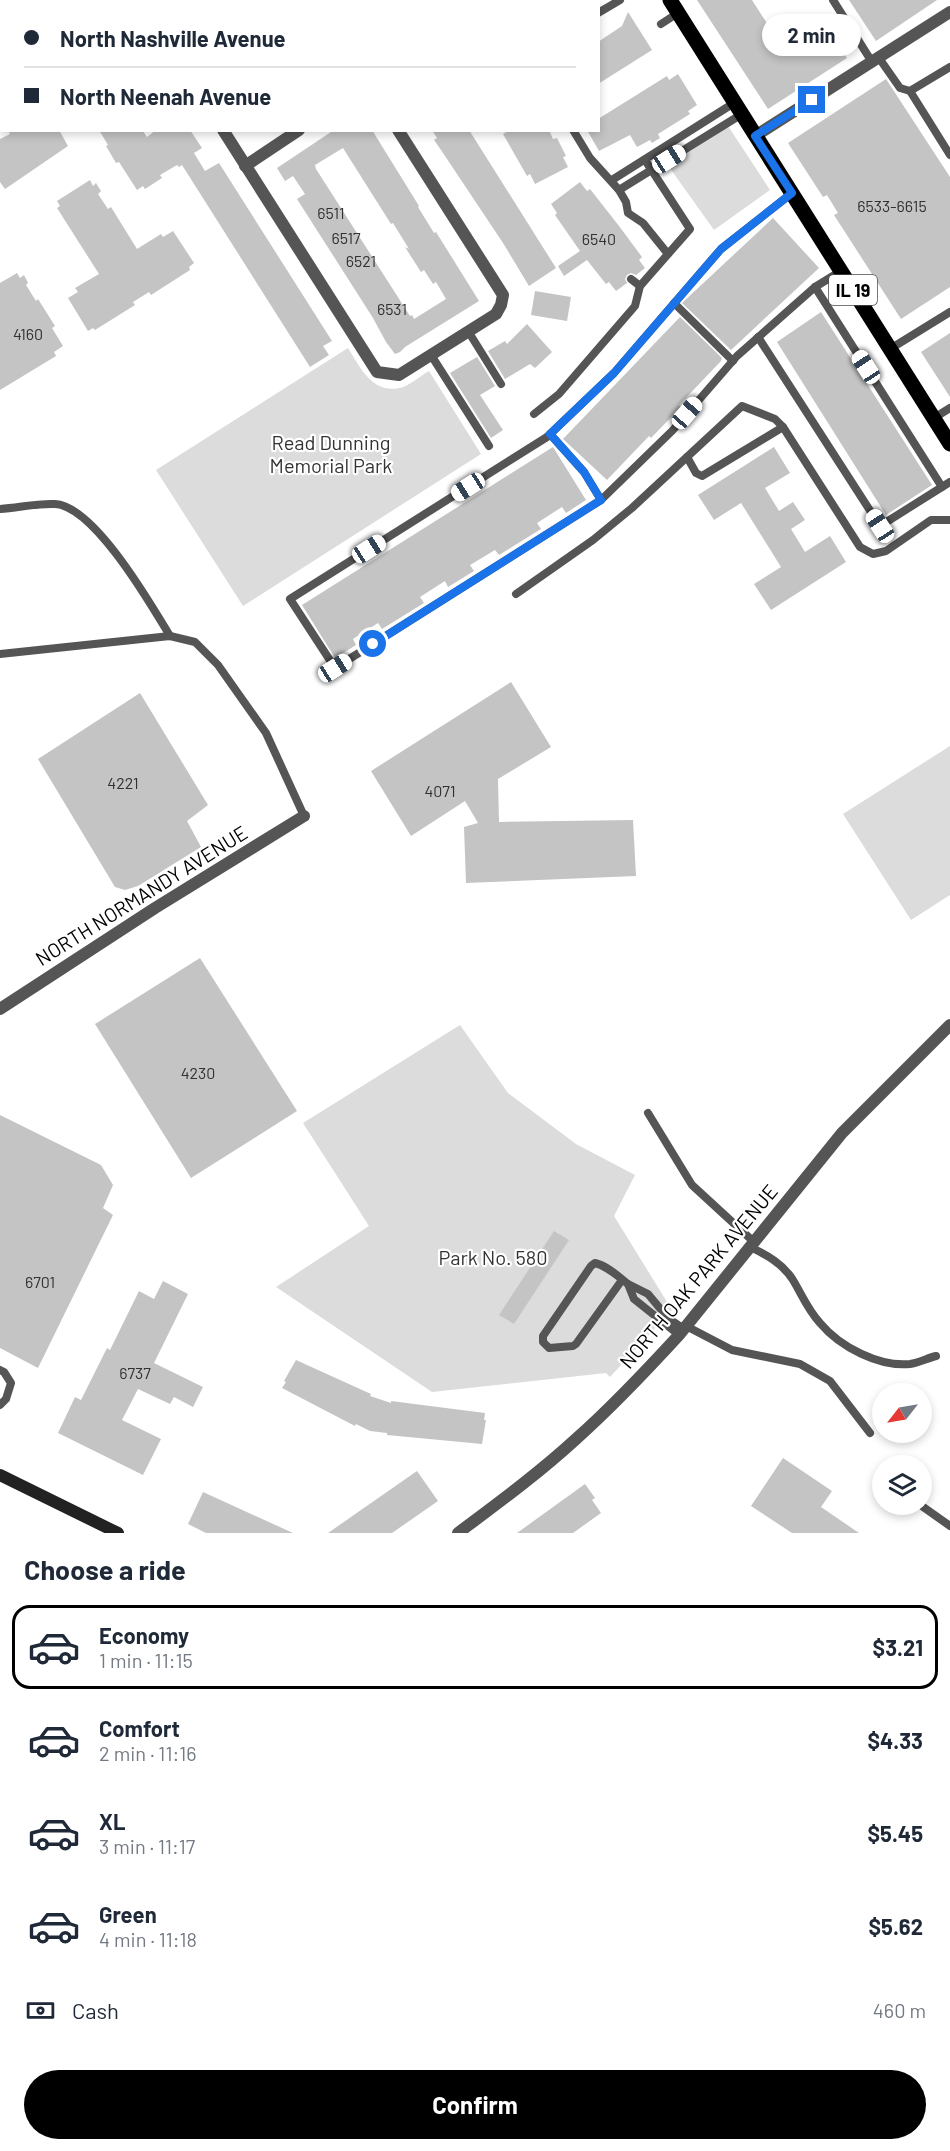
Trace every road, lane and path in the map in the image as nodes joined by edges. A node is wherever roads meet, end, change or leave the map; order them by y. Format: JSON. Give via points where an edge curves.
{"nodes":[{"id":1,"x":620,"y":0,"type":"edge"},
{"id":2,"x":833,"y":0,"type":"edge"},
{"id":3,"x":674,"y":7,"type":"edge"},
{"id":4,"x":600,"y":12,"type":"edge"},
{"id":5,"x":950,"y":12,"type":"edge"},
{"id":6,"x":661,"y":24,"type":"dead end"},
{"id":7,"x":876,"y":60,"type":"junction"},
{"id":8,"x":950,"y":67,"type":"edge"},
{"id":9,"x":910,"y":91,"type":"junction"},
{"id":10,"x":738,"y":108,"type":"junction"},
{"id":11,"x":224,"y":132,"type":"edge"},
{"id":12,"x":296,"y":132,"type":"edge"},
{"id":13,"x":399,"y":132,"type":"edge"},
{"id":14,"x":574,"y":132,"type":"edge"},
{"id":15,"x":755,"y":136,"type":"junction"},
{"id":16,"x":680,"y":138,"type":"junction"},
{"id":17,"x":686,"y":149,"type":"junction"},
{"id":18,"x":950,"y":155,"type":"edge"},
{"id":19,"x":645,"y":160,"type":"junction"},
{"id":20,"x":245,"y":166,"type":"junction"},
{"id":21,"x":652,"y":170,"type":"junction"},
{"id":22,"x":612,"y":180,"type":"junction"},
{"id":23,"x":619,"y":190,"type":"junction"},
{"id":24,"x":792,"y":193,"type":"junction"},
{"id":25,"x":669,"y":254,"type":"junction"},
{"id":26,"x":841,"y":271,"type":"junction"},
{"id":27,"x":631,"y":279,"type":"dead end"},
{"id":28,"x":640,"y":286,"type":"junction"},
{"id":29,"x":815,"y":287,"type":"junction"},
{"id":30,"x":674,"y":303,"type":"junction"},
{"id":31,"x":950,"y":312,"type":"edge"},
{"id":32,"x":468,"y":331,"type":"junction"},
{"id":33,"x":758,"y":337,"type":"junction"},
{"id":34,"x":890,"y":349,"type":"junction"},
{"id":35,"x":430,"y":355,"type":"junction"},
{"id":36,"x":732,"y":361,"type":"junction"},
{"id":37,"x":501,"y":384,"type":"dead end"},
{"id":38,"x":950,"y":408,"type":"edge"},
{"id":39,"x":534,"y":414,"type":"dead end"},
{"id":40,"x":934,"y":418,"type":"junction"},
{"id":41,"x":783,"y":427,"type":"junction"},
{"id":42,"x":550,"y":434,"type":"junction"},
{"id":43,"x":950,"y":444,"type":"edge"},
{"id":44,"x":489,"y":446,"type":"dead end"},
{"id":45,"x":687,"y":457,"type":"junction"},
{"id":46,"x":950,"y":482,"type":"edge"},
{"id":47,"x":942,"y":487,"type":"junction"},
{"id":48,"x":601,"y":500,"type":"junction"},
{"id":49,"x":0,"y":509,"type":"edge"},
{"id":50,"x":950,"y":520,"type":"edge"},
{"id":51,"x":516,"y":594,"type":"dead end"},
{"id":52,"x":170,"y":636,"type":"junction"},
{"id":53,"x":0,"y":654,"type":"edge"},
{"id":54,"x":304,"y":816,"type":"joint"},
{"id":55,"x":0,"y":1009,"type":"edge"},
{"id":56,"x":949,"y":1026,"type":"edge"},
{"id":57,"x":648,"y":1113,"type":"dead end"},
{"id":58,"x":752,"y":1244,"type":"junction"},
{"id":59,"x":625,"y":1282,"type":"junction"},
{"id":60,"x":683,"y":1330,"type":"junction"},
{"id":61,"x":936,"y":1356,"type":"dead end"},
{"id":62,"x":0,"y":1370,"type":"edge"},
{"id":63,"x":0,"y":1405,"type":"edge"},
{"id":64,"x":870,"y":1433,"type":"dead end"},
{"id":65,"x":0,"y":1475,"type":"edge"},
{"id":66,"x":932,"y":1513,"type":"edge"},
{"id":67,"x":950,"y":1526,"type":"edge"},
{"id":68,"x":116,"y":1533,"type":"edge"},
{"id":69,"x":458,"y":1533,"type":"edge"}],
"edges":[{"from":1,"to":4,"type":"lane"},
{"from":2,"to":7,"type":"lane"},
{"from":3,"to":6,"type":"lane"},
{"from":3,"to":10,"type":"main road","number":"IL 19"},
{"from":5,"to":7,"type":"street"},
{"from":7,"to":9,"type":"lane","via":[[900,88]]},
{"from":7,"to":15,"type":"street"},
{"from":8,"to":9,"type":"lane"},
{"from":9,"to":18,"type":"lane"},
{"from":10,"to":15,"type":"main road","number":"IL 19"},
{"from":10,"to":16,"type":"lane"},
{"from":10,"to":17,"type":"lane"},
{"from":11,"to":20,"type":"street"},
{"from":12,"to":20,"type":"street"},
{"from":13,"to":32,"type":"street","via":[[503,295],[496,314]]},
{"from":14,"to":22,"type":"lane","via":[[590,158]]},
{"from":15,"to":24,"type":"main road","number":"IL 19"},
{"from":16,"to":17,"type":"lane"},
{"from":16,"to":19,"type":"lane"},
{"from":17,"to":21,"type":"lane"},
{"from":19,"to":21,"type":"lane"},
{"from":19,"to":22,"type":"lane"},
{"from":20,"to":35,"type":"street","via":[[376,372],[399,375]]},
{"from":21,"to":23,"type":"lane"},
{"from":21,"to":25,"type":"lane","via":[[690,229]]},
{"from":22,"to":23,"type":"lane"},
{"from":23,"to":25,"type":"lane","via":[[628,213],[643,223]]},
{"from":24,"to":26,"type":"main road","number":"IL 19"},
{"from":24,"to":30,"type":"lane","via":[[721,249]]},
{"from":25,"to":28,"type":"lane"},
{"from":26,"to":29,"type":"lane"},
{"from":26,"to":34,"type":"main road","number":"IL 19"},
{"from":27,"to":28,"type":"lane"},
{"from":28,"to":39,"type":"lane","via":[[635,306],[559,394]]},
{"from":29,"to":33,"type":"lane"},
{"from":29,"to":47,"type":"lane"},
{"from":30,"to":36,"type":"lane"},
{"from":30,"to":42,"type":"lane","via":[[614,373]]},
{"from":31,"to":34,"type":"lane"},
{"from":32,"to":35,"type":"street"},
{"from":32,"to":37,"type":"lane"},
{"from":33,"to":36,"type":"lane"},
{"from":33,"to":47,"type":"lane","via":[[880,526]]},
{"from":34,"to":40,"type":"main road","number":"IL 19"},
{"from":35,"to":44,"type":"lane"},
{"from":36,"to":48,"type":"lane","via":[[672,431]]},
{"from":38,"to":40,"type":"lane"},
{"from":40,"to":43,"type":"main road","number":"IL 19"},
{"from":41,"to":45,"type":"lane","via":[[702,476]]},
{"from":41,"to":45,"type":"lane","via":[[775,419],[742,406]]},
{"from":41,"to":50,"type":"lane","via":[[860,547],[873,554],[886,551],[931,520]]},
{"from":42,"to":48,"type":"lane","via":[[584,472]]},
{"from":42,"to":48,"type":"lane","via":[[290,599],[335,668]]},
{"from":45,"to":51,"type":"lane","via":[[593,540]]},
{"from":46,"to":47,"type":"lane"},
{"from":49,"to":52,"type":"lane","via":[[57,504],[86,518],[118,557]]},
{"from":52,"to":53,"type":"lane"},
{"from":52,"to":54,"type":"lane","via":[[195,642],[219,664],[266,733]]},
{"from":54,"to":55,"type":"street","name":"NORTH NORMANDY AVENUE"},
{"from":56,"to":58,"type":"street","name":"NORTH OAK PARK AVENUE","via":[[842,1133]]},
{"from":57,"to":58,"type":"lane","via":[[693,1185]]},
{"from":58,"to":60,"type":"street","name":"NORTH OAK PARK AVENUE"},
{"from":58,"to":61,"type":"lane","via":[[779,1263],[821,1325],[843,1343],[891,1364],[912,1364]]},
{"from":59,"to":59,"type":"lane","via":[[601,1265],[591,1266],[543,1336],[546,1345],[549,1348],[576,1344]]},
{"from":59,"to":60,"type":"lane","via":[[648,1294]]},
{"from":59,"to":60,"type":"lane","via":[[634,1299]]},
{"from":60,"to":64,"type":"lane","via":[[732,1350],[800,1364],[830,1381]]},
{"from":60,"to":69,"type":"street","name":"NORTH OAK PARK AVENUE","via":[[576,1439]]},
{"from":62,"to":63,"type":"lane","via":[[11,1383]]},
{"from":65,"to":68,"type":"main road"},
{"from":66,"to":67,"type":"lane"}]}
